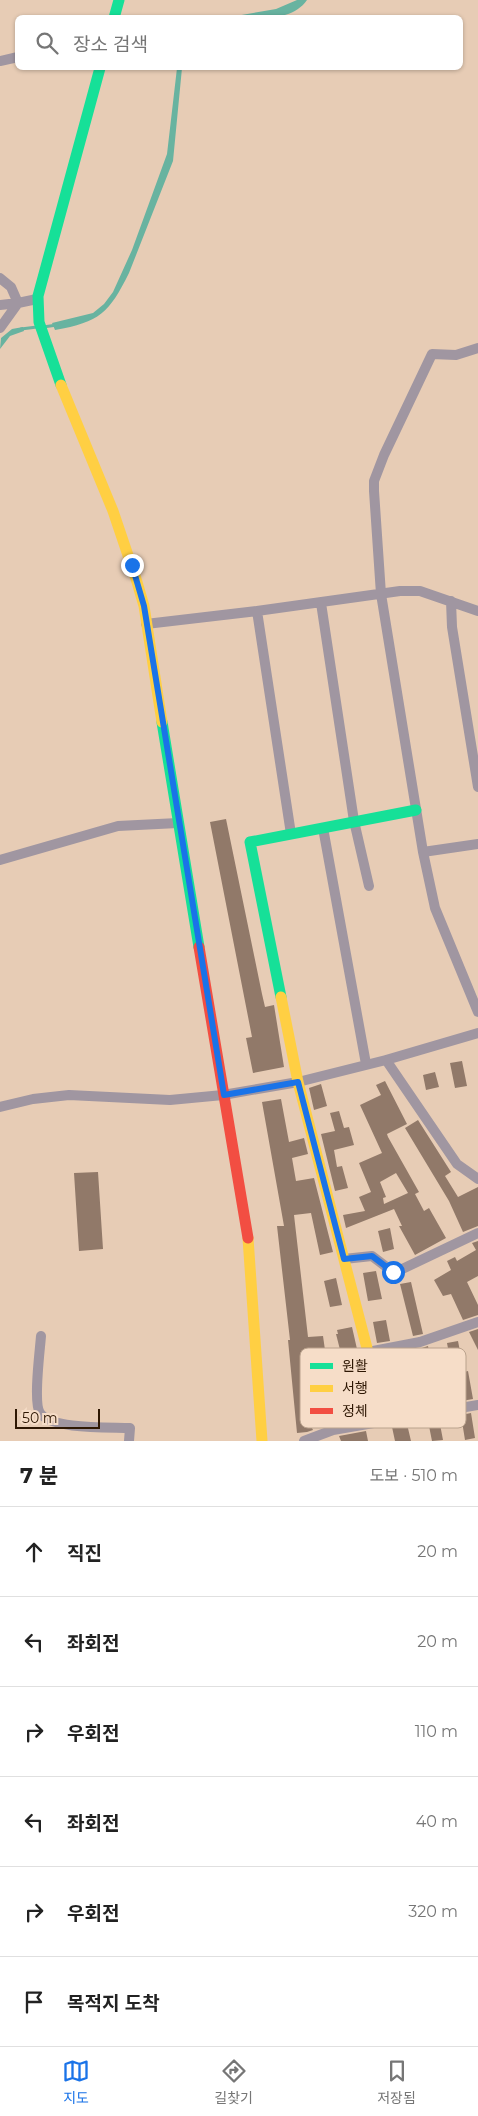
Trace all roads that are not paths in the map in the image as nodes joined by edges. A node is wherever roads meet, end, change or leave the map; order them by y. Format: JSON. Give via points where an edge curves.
{"nodes":[{"id":1,"x":119,"y":0,"type":"edge"},
{"id":2,"x":115,"y":15,"type":"edge"},
{"id":3,"x":15,"y":58,"type":"edge"},
{"id":4,"x":0,"y":61,"type":"edge"},
{"id":5,"x":97,"y":70,"type":"edge"},
{"id":6,"x":0,"y":278,"type":"edge"},
{"id":7,"x":37,"y":300,"type":"junction"},
{"id":8,"x":18,"y":302,"type":"junction"},
{"id":9,"x":0,"y":305,"type":"edge"},
{"id":10,"x":0,"y":328,"type":"edge"},
{"id":11,"x":478,"y":348,"type":"edge"},
{"id":12,"x":381,"y":594,"type":"junction"},
{"id":13,"x":450,"y":601,"type":"junction"},
{"id":14,"x":321,"y":603,"type":"junction"},
{"id":15,"x":257,"y":611,"type":"junction"},
{"id":16,"x":478,"y":611,"type":"edge"},
{"id":17,"x":146,"y":624,"type":"junction"},
{"id":18,"x":478,"y":787,"type":"edge"},
{"id":19,"x":416,"y":810,"type":"junction"},
{"id":20,"x":354,"y":821,"type":"junction"},
{"id":21,"x":178,"y":823,"type":"junction"},
{"id":22,"x":323,"y":828,"type":"junction"},
{"id":23,"x":291,"y":834,"type":"junction"},
{"id":24,"x":478,"y":844,"type":"edge"},
{"id":25,"x":423,"y":852,"type":"junction"},
{"id":26,"x":0,"y":860,"type":"edge"},
{"id":27,"x":369,"y":886,"type":"dead end"},
{"id":28,"x":478,"y":1012,"type":"edge"},
{"id":29,"x":478,"y":1033,"type":"edge"},
{"id":30,"x":386,"y":1060,"type":"junction"},
{"id":31,"x":366,"y":1064,"type":"junction"},
{"id":32,"x":298,"y":1082,"type":"junction"},
{"id":33,"x":224,"y":1095,"type":"junction"},
{"id":34,"x":0,"y":1107,"type":"edge"},
{"id":35,"x":478,"y":1179,"type":"edge"},
{"id":36,"x":478,"y":1233,"type":"edge"},
{"id":37,"x":344,"y":1259,"type":"junction"},
{"id":38,"x":478,"y":1322,"type":"edge"},
{"id":39,"x":42,"y":1336,"type":"dead end"},
{"id":40,"x":367,"y":1348,"type":"edge"},
{"id":41,"x":389,"y":1348,"type":"edge"},
{"id":42,"x":344,"y":1428,"type":"edge"},
{"id":43,"x":129,"y":1441,"type":"edge"},
{"id":44,"x":262,"y":1441,"type":"edge"},
{"id":45,"x":304,"y":1441,"type":"edge"}],
"edges":[{"from":1,"to":2,"type":"street"},
{"from":3,"to":4,"type":"street"},
{"from":5,"to":7,"type":"street"},
{"from":6,"to":8,"type":"street","via":[[11,287]]},
{"from":7,"to":8,"type":"street"},
{"from":7,"to":17,"type":"street","via":[[38,321],[139,584]]},
{"from":8,"to":9,"type":"street"},
{"from":8,"to":10,"type":"street"},
{"from":11,"to":12,"type":"street","via":[[447,356],[432,354],[378,470],[374,491]]},
{"from":12,"to":13,"type":"street","via":[[420,591]]},
{"from":12,"to":14,"type":"street"},
{"from":12,"to":19,"type":"street"},
{"from":13,"to":16,"type":"street"},
{"from":13,"to":18,"type":"street"},
{"from":14,"to":15,"type":"street"},
{"from":14,"to":20,"type":"street"},
{"from":15,"to":17,"type":"street"},
{"from":15,"to":23,"type":"street"},
{"from":17,"to":21,"type":"street"},
{"from":19,"to":20,"type":"street"},
{"from":19,"to":25,"type":"street"},
{"from":20,"to":22,"type":"street"},
{"from":20,"to":27,"type":"street"},
{"from":21,"to":26,"type":"street","via":[[118,826]]},
{"from":21,"to":33,"type":"street"},
{"from":22,"to":23,"type":"street"},
{"from":22,"to":31,"type":"street"},
{"from":23,"to":32,"type":"street","via":[[250,842]]},
{"from":24,"to":25,"type":"street"},
{"from":25,"to":28,"type":"street","via":[[435,908]]},
{"from":29,"to":30,"type":"street"},
{"from":30,"to":31,"type":"street"},
{"from":30,"to":35,"type":"street","via":[[457,1164]]},
{"from":31,"to":32,"type":"street"},
{"from":32,"to":33,"type":"street"},
{"from":32,"to":37,"type":"street"},
{"from":33,"to":34,"type":"street","via":[[170,1100],[69,1095]]},
{"from":33,"to":44,"type":"street","via":[[248,1240]]},
{"from":36,"to":37,"type":"street","via":[[393,1272],[372,1256]]},
{"from":37,"to":40,"type":"street"},
{"from":38,"to":41,"type":"street","via":[[420,1342]]},
{"from":39,"to":43,"type":"street","via":[[39,1412],[61,1424],[130,1428]]},
{"from":42,"to":45,"type":"street"}]}
